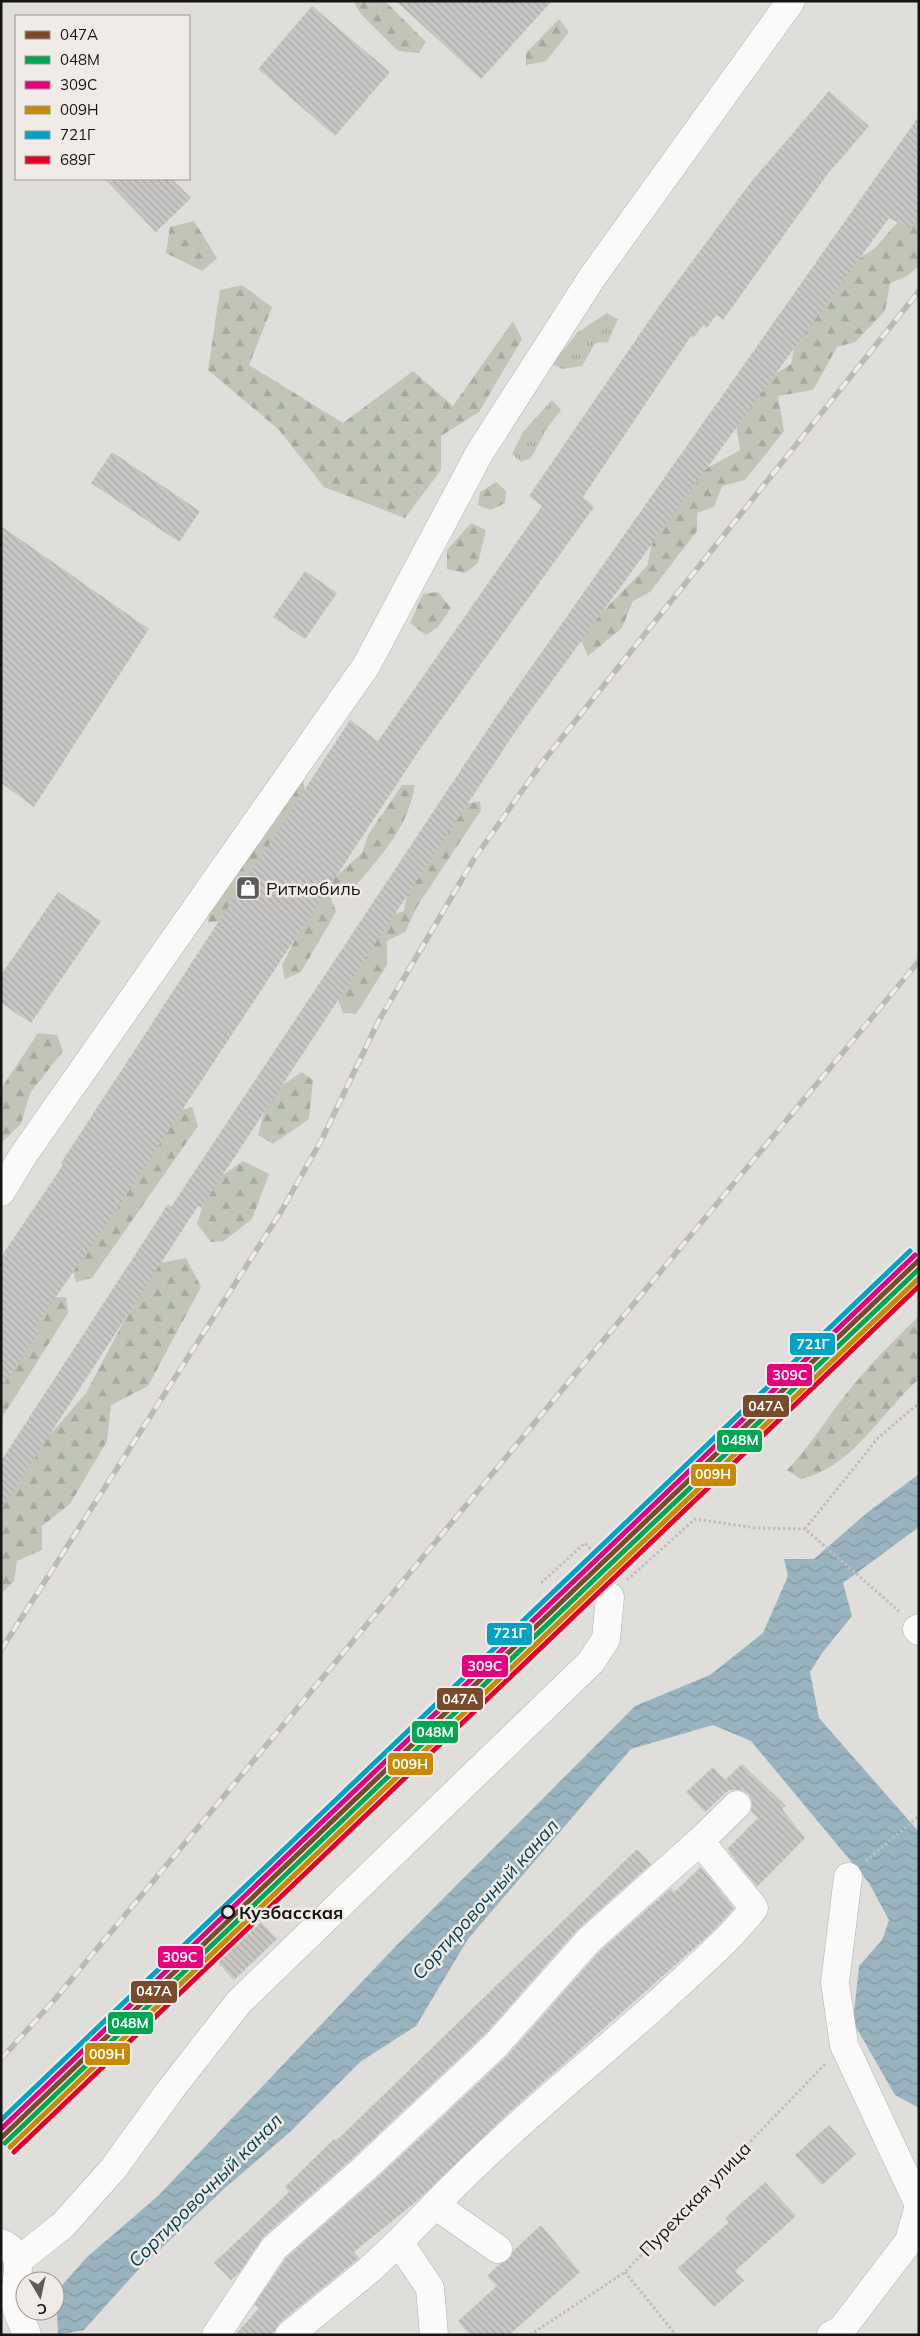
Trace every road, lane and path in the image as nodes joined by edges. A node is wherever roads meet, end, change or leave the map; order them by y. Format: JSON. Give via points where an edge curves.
{"nodes":[{"id":1,"x":791,"y":1,"type":"edge"},
{"id":2,"x":1,"y":1192,"type":"edge"},
{"id":3,"x":919,"y":1403,"type":"edge"},
{"id":4,"x":805,"y":1529,"type":"junction"},
{"id":5,"x":541,"y":1583,"type":"dead end"},
{"id":6,"x":617,"y":1591,"type":"junction"},
{"id":7,"x":892,"y":1605,"type":"dead end"},
{"id":8,"x":568,"y":1612,"type":"dead end"},
{"id":9,"x":737,"y":1805,"type":"dead end"},
{"id":10,"x":919,"y":1816,"type":"edge"},
{"id":11,"x":700,"y":1841,"type":"junction"},
{"id":12,"x":848,"y":1877,"type":"joint"},
{"id":13,"x":844,"y":2045,"type":"junction"},
{"id":14,"x":435,"y":2205,"type":"junction"},
{"id":15,"x":919,"y":2205,"type":"edge"},
{"id":16,"x":399,"y":2242,"type":"junction"},
{"id":17,"x":498,"y":2249,"type":"dead end"},
{"id":18,"x":10,"y":2251,"type":"edge"},
{"id":19,"x":625,"y":2272,"type":"junction"},
{"id":20,"x":840,"y":2333,"type":"edge"},
{"id":21,"x":28,"y":2335,"type":"edge"},
{"id":22,"x":216,"y":2335,"type":"edge"},
{"id":23,"x":289,"y":2335,"type":"edge"},
{"id":24,"x":434,"y":2335,"type":"edge"},
{"id":25,"x":530,"y":2335,"type":"edge"},
{"id":26,"x":676,"y":2335,"type":"edge"}],
"edges":[{"from":1,"to":2,"type":"street","via":[[594,276],[480,452],[366,666]]},
{"from":3,"to":4,"type":"path","via":[[878,1438]]},
{"from":4,"to":6,"type":"path","via":[[756,1528],[695,1519]]},
{"from":4,"to":7,"type":"path"},
{"from":5,"to":6,"type":"path","via":[[585,1543]]},
{"from":6,"to":8,"type":"path","via":[[595,1611],[582,1600]]},
{"from":6,"to":18,"type":"street","via":[[606,1639],[591,1662],[239,2002],[113,2169],[64,2225]]},
{"from":9,"to":11,"type":"street"},
{"from":10,"to":12,"type":"path"},
{"from":11,"to":14,"type":"street","via":[[754,1908],[736,1932],[475,2163]]},
{"from":11,"to":22,"type":"street","via":[[589,1940],[496,2045],[274,2248]]},
{"from":12,"to":13,"type":"street","via":[[835,1982]]},
{"from":13,"to":15,"type":"street"},
{"from":13,"to":19,"type":"path","name":"Пурехская улица"},
{"from":14,"to":16,"type":"street"},
{"from":14,"to":17,"type":"street"},
{"from":15,"to":20,"type":"street","via":[[909,2241]]},
{"from":16,"to":23,"type":"street"},
{"from":16,"to":24,"type":"street","via":[[430,2288]]},
{"from":18,"to":21,"type":"street","via":[[15,2303]]},
{"from":19,"to":25,"type":"path","name":"Пурехская улица"},
{"from":19,"to":26,"type":"path"}]}
